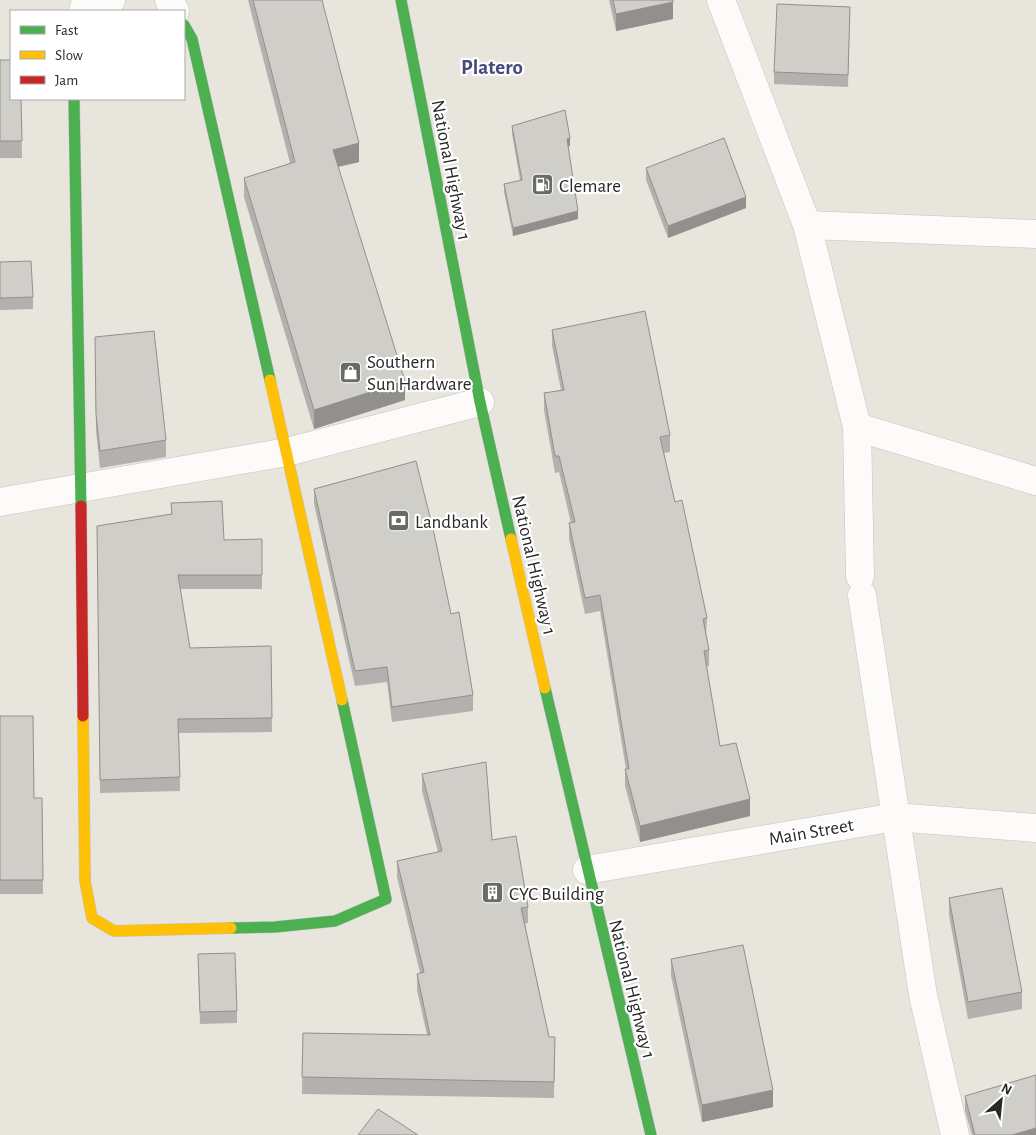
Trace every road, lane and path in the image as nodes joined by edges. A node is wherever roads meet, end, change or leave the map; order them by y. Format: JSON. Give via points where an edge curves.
{"nodes":[{"id":1,"x":111,"y":0,"type":"edge"},
{"id":2,"x":401,"y":0,"type":"edge"},
{"id":3,"x":721,"y":0,"type":"edge"},
{"id":4,"x":83,"y":10,"type":"edge"},
{"id":5,"x":185,"y":27,"type":"edge"},
{"id":6,"x":74,"y":100,"type":"edge"},
{"id":7,"x":806,"y":225,"type":"junction"},
{"id":8,"x":1036,"y":234,"type":"edge"},
{"id":9,"x":480,"y":402,"type":"junction"},
{"id":10,"x":857,"y":427,"type":"junction"},
{"id":11,"x":287,"y":452,"type":"junction"},
{"id":12,"x":1036,"y":481,"type":"edge"},
{"id":13,"x":81,"y":488,"type":"junction"},
{"id":14,"x":0,"y":502,"type":"edge"},
{"id":15,"x":895,"y":817,"type":"junction"},
{"id":16,"x":1036,"y":828,"type":"edge"},
{"id":17,"x":587,"y":870,"type":"junction"},
{"id":18,"x":651,"y":1135,"type":"edge"},
{"id":19,"x":955,"y":1135,"type":"edge"}],
"edges":[{"from":1,"to":4,"type":"street","via":[[84,7]]},
{"from":2,"to":9,"type":"main road","name":"National Highway 1"},
{"from":3,"to":7,"type":"street"},
{"from":5,"to":11,"type":"main road","via":[[192,39]]},
{"from":6,"to":13,"type":"main road"},
{"from":7,"to":8,"type":"street"},
{"from":7,"to":10,"type":"street"},
{"from":9,"to":11,"type":"street"},
{"from":9,"to":17,"type":"main road","name":"National Highway 1"},
{"from":10,"to":12,"type":"street"},
{"from":10,"to":15,"type":"street","via":[[861,585]]},
{"from":11,"to":13,"type":"street"},
{"from":11,"to":13,"type":"main road","via":[[386,899],[335,921],[275,927],[114,931],[92,918],[85,881]]},
{"from":13,"to":14,"type":"street"},
{"from":15,"to":16,"type":"street","name":"Main Street"},
{"from":15,"to":17,"type":"street","name":"Main Street"},
{"from":15,"to":19,"type":"street","via":[[923,995]]},
{"from":17,"to":18,"type":"main road","name":"National Highway 1"}]}
